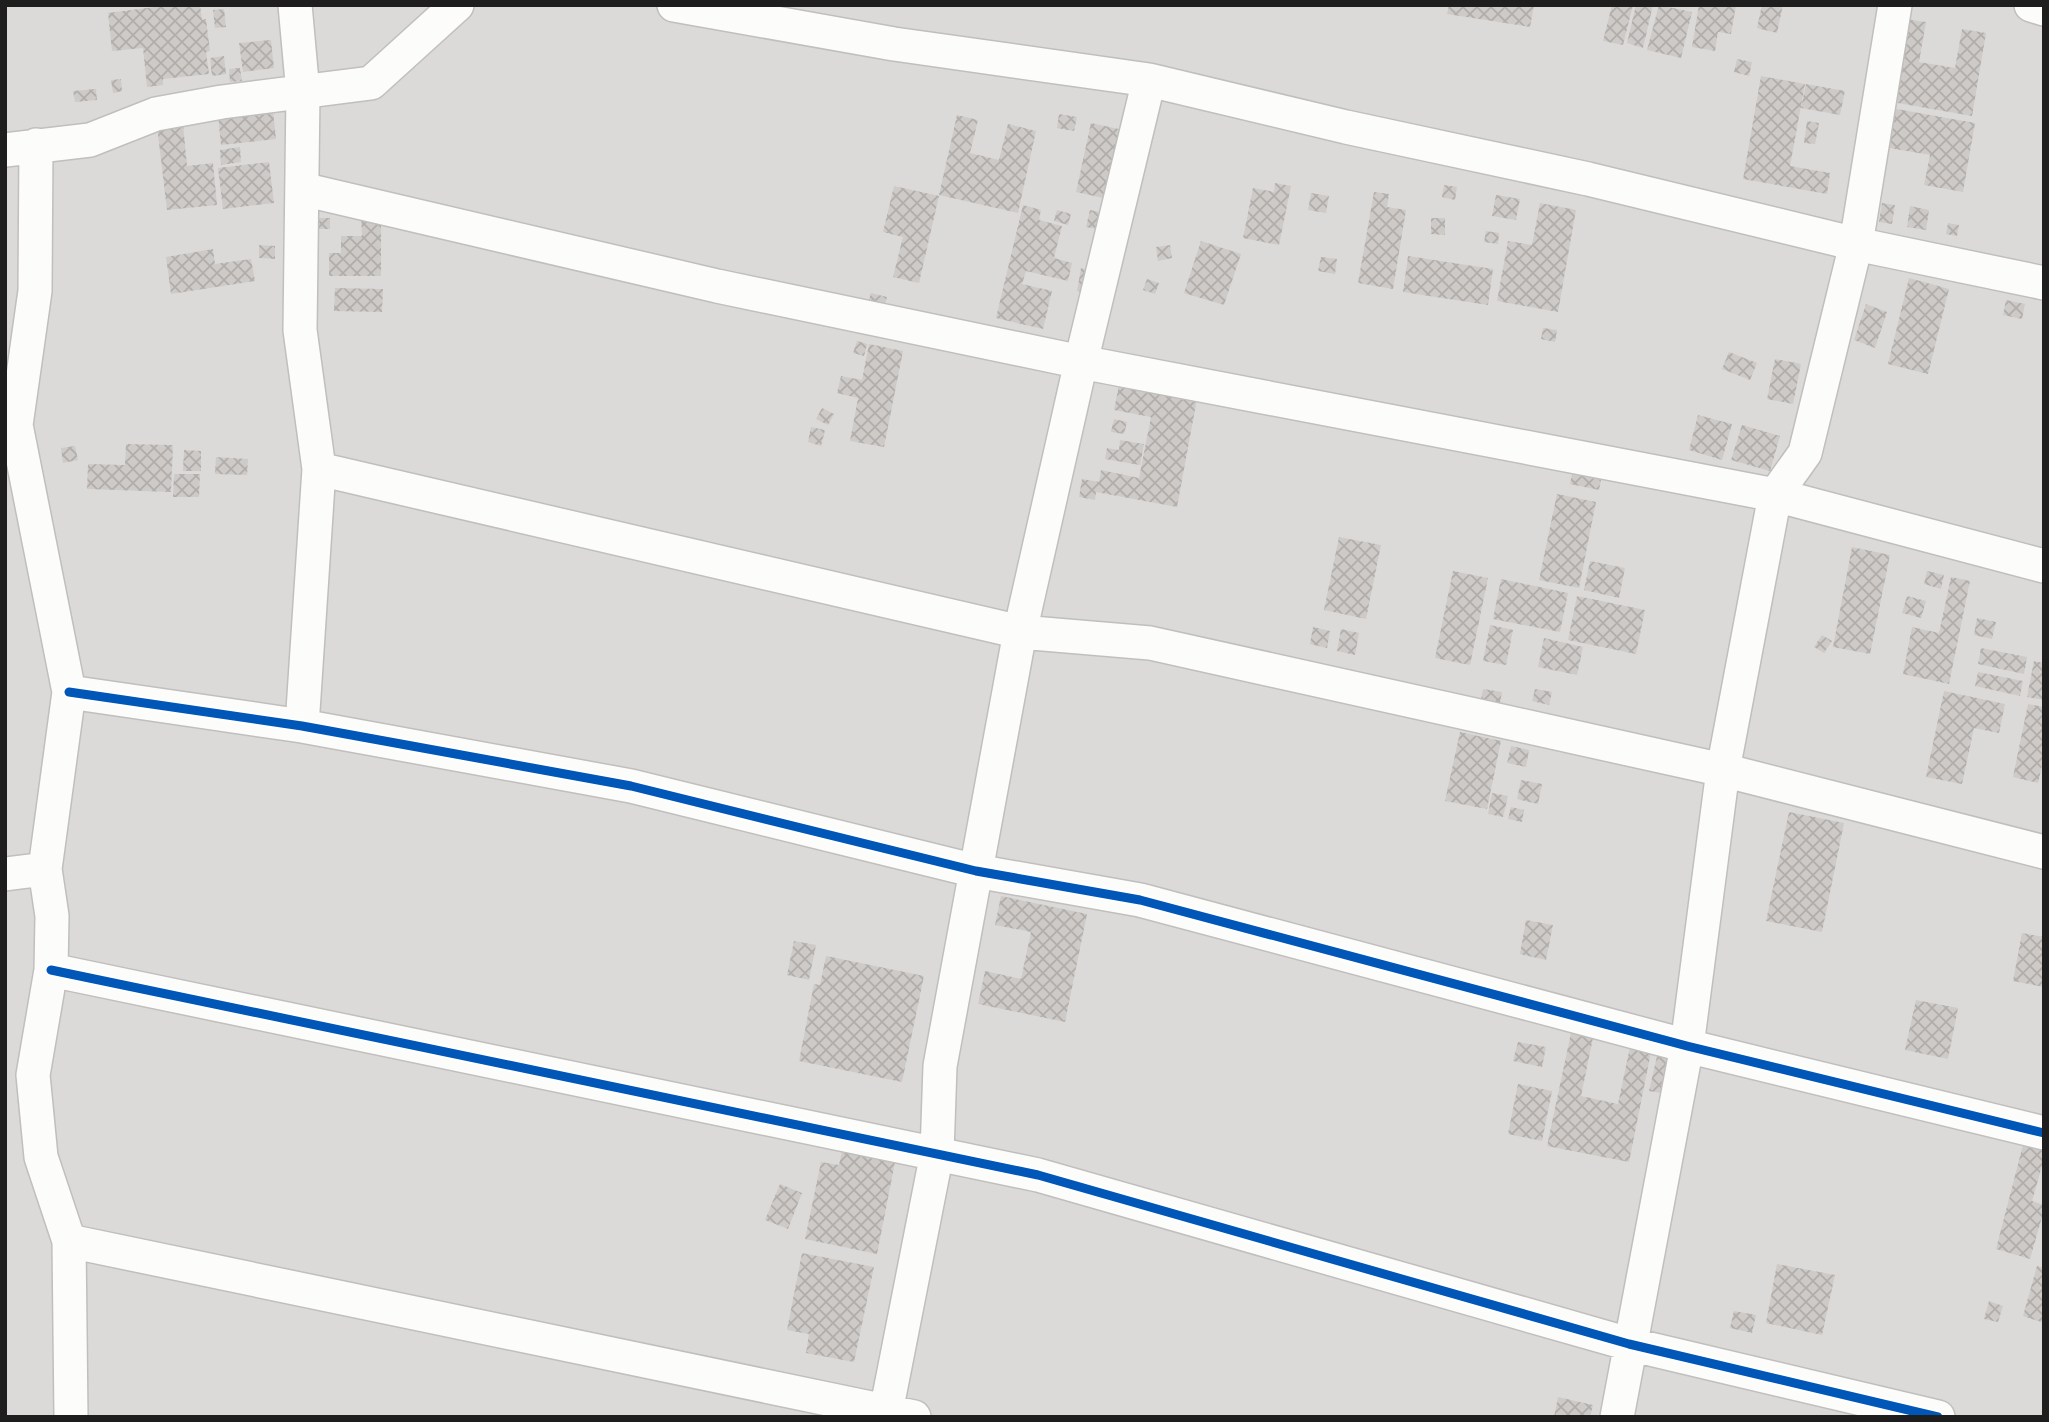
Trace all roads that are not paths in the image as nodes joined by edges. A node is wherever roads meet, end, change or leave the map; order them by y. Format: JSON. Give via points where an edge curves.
{"nodes":[{"id":1,"x":295,"y":5,"type":"edge"},
{"id":2,"x":457,"y":5,"type":"edge"},
{"id":3,"x":674,"y":5,"type":"edge"},
{"id":4,"x":1895,"y":5,"type":"edge"},
{"id":5,"x":2031,"y":5,"type":"edge"},
{"id":6,"x":2044,"y":9,"type":"edge"},
{"id":7,"x":1149,"y":80,"type":"junction"},
{"id":8,"x":303,"y":93,"type":"junction"},
{"id":9,"x":21,"y":148,"type":"edge"},
{"id":10,"x":302,"y":189,"type":"junction"},
{"id":11,"x":1856,"y":244,"type":"junction"},
{"id":12,"x":2044,"y":283,"type":"edge"},
{"id":13,"x":1081,"y":362,"type":"junction"},
{"id":14,"x":319,"y":469,"type":"junction"},
{"id":15,"x":1775,"y":495,"type":"junction"},
{"id":16,"x":2044,"y":566,"type":"edge"},
{"id":17,"x":1020,"y":632,"type":"junction"},
{"id":18,"x":69,"y":692,"type":"junction"},
{"id":19,"x":302,"y":726,"type":"junction"},
{"id":20,"x":1723,"y":770,"type":"junction"},
{"id":21,"x":2044,"y":852,"type":"edge"},
{"id":22,"x":44,"y":869,"type":"junction"},
{"id":23,"x":976,"y":871,"type":"junction"},
{"id":24,"x":5,"y":874,"type":"edge"},
{"id":25,"x":51,"y":970,"type":"junction"},
{"id":26,"x":1687,"y":1046,"type":"junction"},
{"id":27,"x":2044,"y":1133,"type":"edge"},
{"id":28,"x":937,"y":1153,"type":"junction"},
{"id":29,"x":69,"y":1241,"type":"junction"},
{"id":30,"x":1629,"y":1344,"type":"junction"},
{"id":31,"x":895,"y":1415,"type":"edge"},
{"id":32,"x":71,"y":1417,"type":"edge"},
{"id":33,"x":1617,"y":1417,"type":"edge"},
{"id":34,"x":1938,"y":1417,"type":"edge"}],
"edges":[{"from":1,"to":8,"type":"street"},
{"from":2,"to":8,"type":"street","via":[[371,83]]},
{"from":3,"to":7,"type":"street","via":[[894,44]]},
{"from":4,"to":11,"type":"street"},
{"from":5,"to":6,"type":"street"},
{"from":7,"to":11,"type":"street","via":[[1588,178]]},
{"from":7,"to":13,"type":"street"},
{"from":8,"to":9,"type":"street","via":[[156,114],[90,140]]},
{"from":8,"to":10,"type":"street"},
{"from":9,"to":18,"type":"street","via":[[35,291],[16,425]]},
{"from":10,"to":13,"type":"street","via":[[717,286]]},
{"from":10,"to":14,"type":"street","via":[[300,330]]},
{"from":11,"to":12,"type":"street"},
{"from":11,"to":15,"type":"street","via":[[1805,453]]},
{"from":13,"to":15,"type":"street"},
{"from":13,"to":17,"type":"street"},
{"from":14,"to":17,"type":"street"},
{"from":14,"to":19,"type":"street"},
{"from":15,"to":16,"type":"street"},
{"from":15,"to":20,"type":"street"},
{"from":17,"to":20,"type":"street","via":[[1150,643]]},
{"from":17,"to":23,"type":"street"},
{"from":18,"to":19,"type":"street"},
{"from":18,"to":22,"type":"street"},
{"from":19,"to":23,"type":"street","via":[[631,786]]},
{"from":20,"to":21,"type":"street"},
{"from":20,"to":26,"type":"street"},
{"from":22,"to":24,"type":"street"},
{"from":22,"to":25,"type":"street","via":[[52,916]]},
{"from":23,"to":26,"type":"street","via":[[1140,900]]},
{"from":23,"to":28,"type":"street","via":[[940,1066]]},
{"from":25,"to":28,"type":"street"},
{"from":25,"to":29,"type":"street","via":[[33,1075],[41,1157]]},
{"from":26,"to":27,"type":"street"},
{"from":26,"to":30,"type":"street"},
{"from":28,"to":30,"type":"street","via":[[1038,1175]]},
{"from":28,"to":31,"type":"street"},
{"from":29,"to":31,"type":"street"},
{"from":29,"to":32,"type":"street"},
{"from":30,"to":33,"type":"street"},
{"from":30,"to":34,"type":"street"}]}
